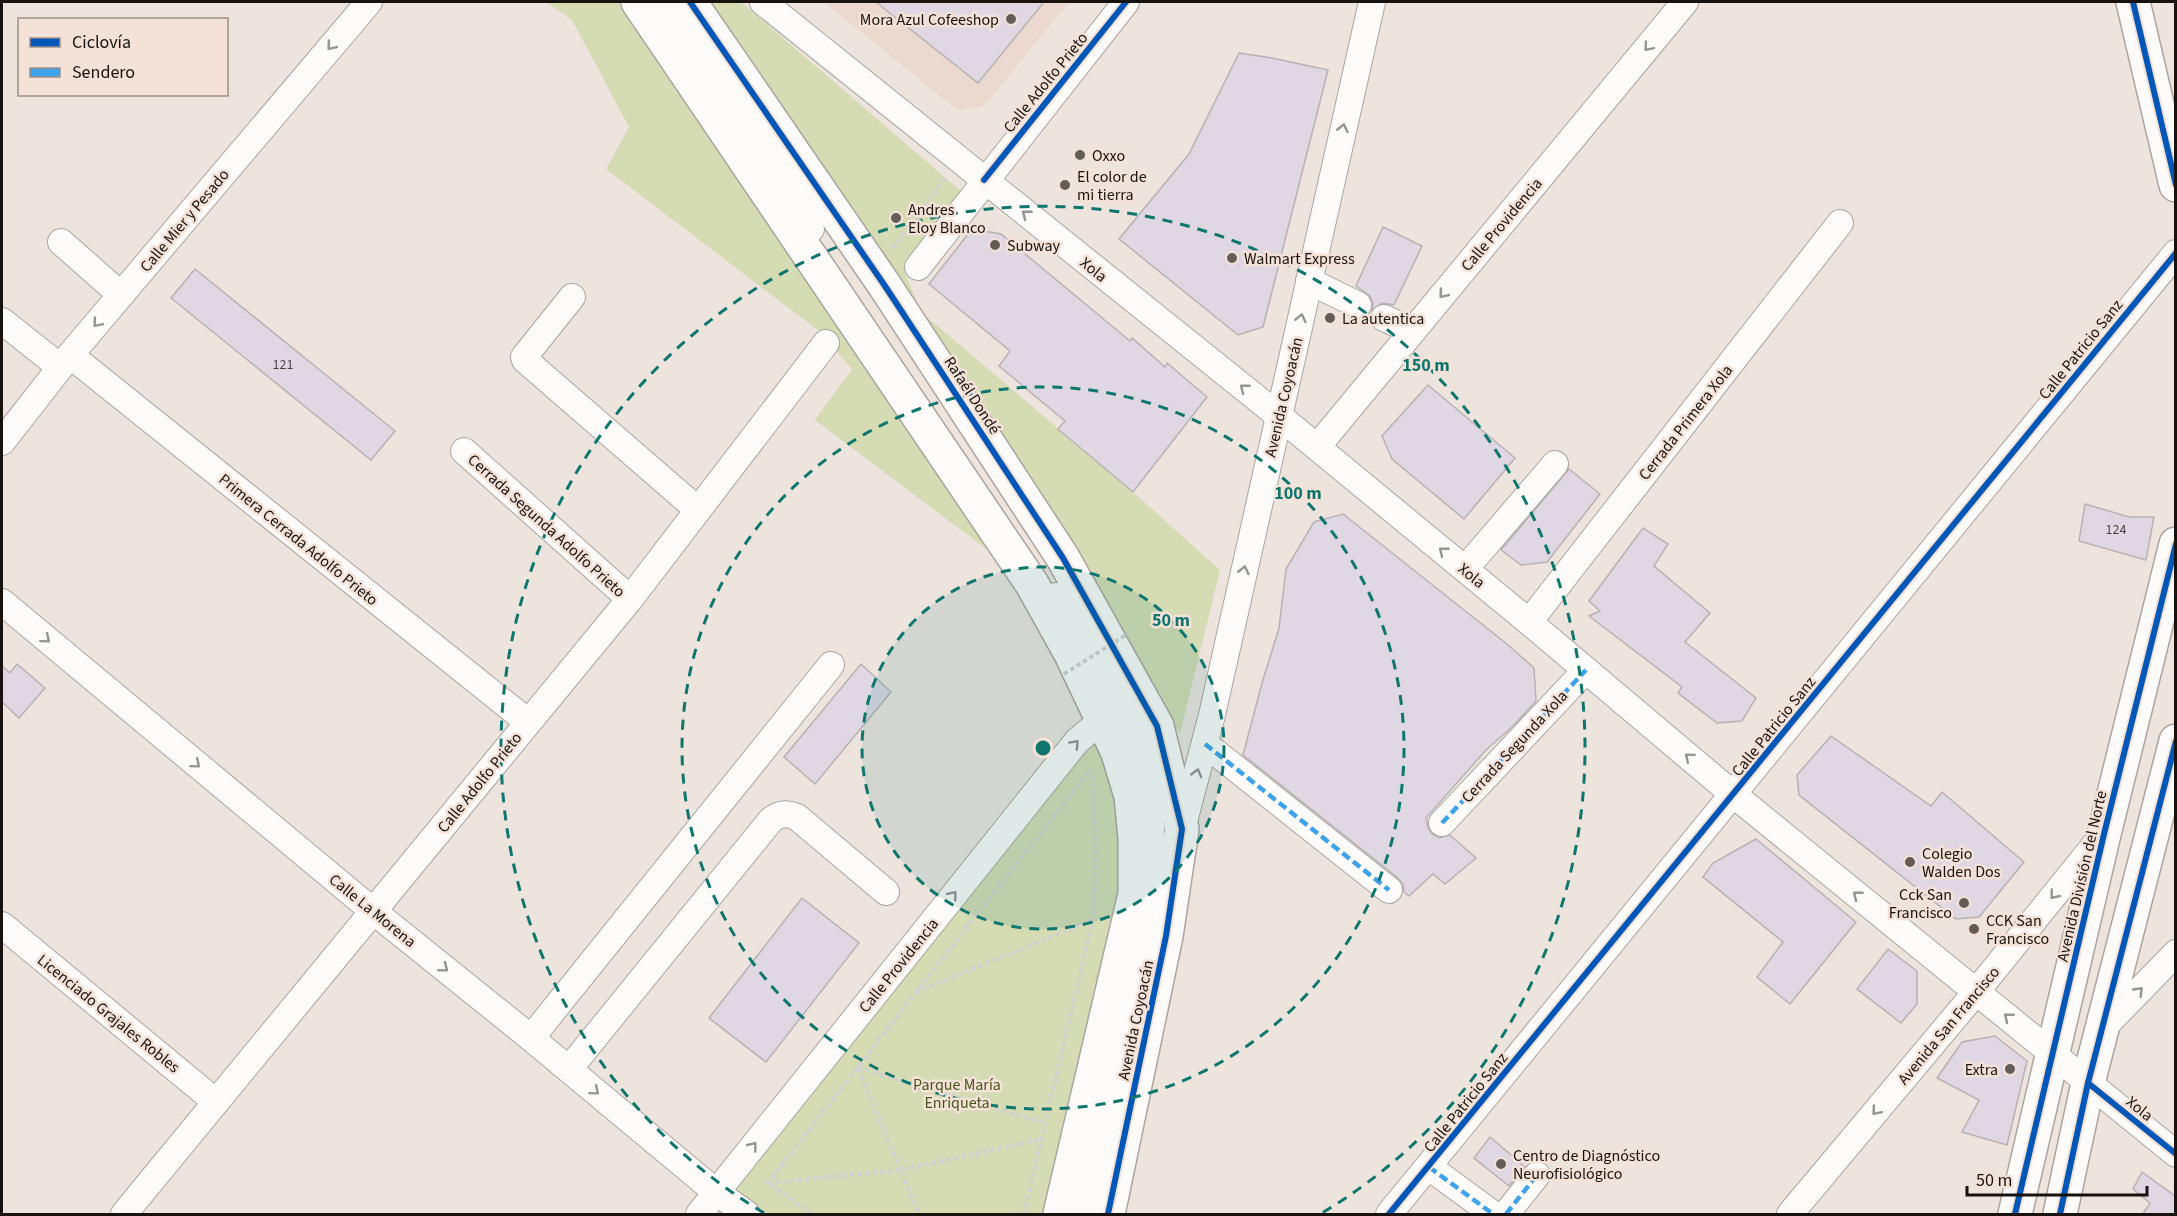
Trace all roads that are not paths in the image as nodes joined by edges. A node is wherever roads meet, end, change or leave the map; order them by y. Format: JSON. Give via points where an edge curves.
{"nodes":[{"id":1,"x":369,"y":2,"type":"edge"},
{"id":2,"x":638,"y":2,"type":"edge"},
{"id":3,"x":660,"y":2,"type":"edge"},
{"id":4,"x":690,"y":2,"type":"edge"},
{"id":5,"x":763,"y":2,"type":"edge"},
{"id":6,"x":1126,"y":2,"type":"edge"},
{"id":7,"x":1372,"y":2,"type":"edge"},
{"id":8,"x":1685,"y":2,"type":"edge"},
{"id":9,"x":2133,"y":2,"type":"edge"},
{"id":10,"x":984,"y":180,"type":"junction"},
{"id":11,"x":2175,"y":185,"type":"edge"},
{"id":12,"x":1840,"y":223,"type":"dead end"},
{"id":13,"x":61,"y":242,"type":"dead end"},
{"id":14,"x":2175,"y":254,"type":"edge"},
{"id":15,"x":918,"y":267,"type":"dead end"},
{"id":16,"x":1309,"y":281,"type":"junction"},
{"id":17,"x":121,"y":295,"type":"junction"},
{"id":18,"x":573,"y":297,"type":"dead end"},
{"id":19,"x":1358,"y":305,"type":"dead end"},
{"id":20,"x":1384,"y":318,"type":"dead end"},
{"id":21,"x":2,"y":321,"type":"edge"},
{"id":22,"x":1412,"y":332,"type":"junction"},
{"id":23,"x":826,"y":343,"type":"dead end"},
{"id":24,"x":65,"y":361,"type":"junction"},
{"id":25,"x":1279,"y":416,"type":"junction"},
{"id":26,"x":2,"y":442,"type":"edge"},
{"id":27,"x":1317,"y":447,"type":"junction"},
{"id":28,"x":464,"y":452,"type":"dead end"},
{"id":29,"x":1556,"y":464,"type":"dead end"},
{"id":30,"x":698,"y":510,"type":"junction"},
{"id":31,"x":2175,"y":544,"type":"edge"},
{"id":32,"x":1465,"y":569,"type":"junction"},
{"id":33,"x":630,"y":599,"type":"junction"},
{"id":34,"x":2,"y":602,"type":"edge"},
{"id":35,"x":1529,"y":622,"type":"junction"},
{"id":36,"x":831,"y":665,"type":"dead end"},
{"id":37,"x":1586,"y":670,"type":"junction"},
{"id":38,"x":1102,"y":720,"type":"junction"},
{"id":39,"x":528,"y":722,"type":"junction"},
{"id":40,"x":2175,"y":741,"type":"edge"},
{"id":41,"x":1205,"y":744,"type":"junction"},
{"id":42,"x":1734,"y":795,"type":"junction"},
{"id":43,"x":1442,"y":823,"type":"dead end"},
{"id":44,"x":1182,"y":829,"type":"junction"},
{"id":45,"x":2104,"y":834,"type":"junction"},
{"id":46,"x":1389,"y":890,"type":"dead end"},
{"id":47,"x":886,"y":892,"type":"dead end"},
{"id":48,"x":373,"y":911,"type":"junction"},
{"id":49,"x":2,"y":925,"type":"edge"},
{"id":50,"x":2175,"y":952,"type":"edge"},
{"id":51,"x":1976,"y":992,"type":"junction"},
{"id":52,"x":2102,"y":1029,"type":"junction"},
{"id":53,"x":531,"y":1038,"type":"junction"},
{"id":54,"x":2054,"y":1054,"type":"junction"},
{"id":55,"x":569,"y":1069,"type":"junction"},
{"id":56,"x":2088,"y":1083,"type":"junction"},
{"id":57,"x":216,"y":1102,"type":"junction"},
{"id":58,"x":2175,"y":1154,"type":"edge"},
{"id":59,"x":1430,"y":1167,"type":"junction"},
{"id":60,"x":1537,"y":1175,"type":"dead end"},
{"id":61,"x":716,"y":1192,"type":"junction"},
{"id":62,"x":124,"y":1215,"type":"edge"},
{"id":63,"x":699,"y":1215,"type":"edge"},
{"id":64,"x":747,"y":1215,"type":"edge"},
{"id":65,"x":1060,"y":1215,"type":"edge"},
{"id":66,"x":1081,"y":1215,"type":"edge"},
{"id":67,"x":1108,"y":1215,"type":"edge"},
{"id":68,"x":1389,"y":1215,"type":"edge"},
{"id":69,"x":1493,"y":1215,"type":"edge"},
{"id":70,"x":1506,"y":1215,"type":"edge"},
{"id":71,"x":1790,"y":1215,"type":"edge"},
{"id":72,"x":2015,"y":1215,"type":"edge"},
{"id":73,"x":2060,"y":1215,"type":"edge"}],
"edges":[{"from":1,"to":17,"type":"street","name":"Calle Mier y Pesado","one_way":true},
{"from":2,"to":38,"type":"main road","via":[[1032,584]]},
{"from":3,"to":66,"type":"street","via":[[1054,594],[1089,648],[1130,726],[1141,759],[1152,832],[1150,902]]},
{"from":4,"to":44,"type":"main road","name":"Rafaél Dondé","via":[[875,271],[1063,558],[1157,726]]},
{"from":5,"to":10,"type":"street","name":"Xola"},
{"from":6,"to":10,"type":"street","name":"Calle Adolfo Prieto"},
{"from":16,"to":7,"type":"street","name":"Avenida Coyoacán","one_way":true},
{"from":8,"to":22,"type":"street","name":"Calle Providencia","one_way":true},
{"from":9,"to":11,"type":"main road"},
{"from":10,"to":15,"type":"street","name":"Calle Adolfo Prieto"},
{"from":25,"to":10,"type":"street","name":"Xola","one_way":true},
{"from":12,"to":35,"type":"street","name":"Cerrada Primera Xola"},
{"from":13,"to":17,"type":"street"},
{"from":14,"to":42,"type":"street","name":"Calle Patricio Sanz"},
{"from":16,"to":19,"type":"street"},
{"from":25,"to":16,"type":"street","name":"Avenida Coyoacán","one_way":true},
{"from":17,"to":24,"type":"street","name":"Calle Mier y Pesado","one_way":true},
{"from":18,"to":30,"type":"street","via":[[525,360]]},
{"from":20,"to":22,"type":"street"},
{"from":21,"to":24,"type":"street","name":"Primera Cerrada Adolfo Prieto"},
{"from":22,"to":27,"type":"street","name":"Calle Providencia"},
{"from":23,"to":30,"type":"street","name":"Calle Adolfo Prieto"},
{"from":24,"to":26,"type":"street","name":"Calle Mier y Pesado"},
{"from":24,"to":39,"type":"street","name":"Primera Cerrada Adolfo Prieto"},
{"from":25,"to":27,"type":"street","name":"Xola"},
{"from":41,"to":25,"type":"street","name":"Avenida Coyoacán","one_way":true},
{"from":32,"to":27,"type":"street","name":"Xola","one_way":true},
{"from":28,"to":33,"type":"street","name":"Cerrada Segunda Adolfo Prieto"},
{"from":29,"to":32,"type":"street"},
{"from":30,"to":33,"type":"street","name":"Calle Adolfo Prieto"},
{"from":31,"to":45,"type":"main road","name":"Avenida División del Norte"},
{"from":32,"to":35,"type":"street","name":"Xola"},
{"from":33,"to":39,"type":"street","name":"Calle Adolfo Prieto"},
{"from":34,"to":48,"type":"street","name":"Calle La Morena","one_way":true},
{"from":35,"to":37,"type":"street","name":"Xola"},
{"from":36,"to":53,"type":"street"},
{"from":42,"to":37,"type":"street","name":"Xola","one_way":true},
{"from":37,"to":43,"type":"street","name":"Cerrada Segunda Xola"},
{"from":61,"to":38,"type":"street","name":"Calle Providencia","one_way":true,"via":[[1077,741]]},
{"from":38,"to":65,"type":"main road","name":"Avenida Coyoacán","via":[[1118,753],[1131,796],[1135,894]]},
{"from":39,"to":48,"type":"street","name":"Calle Adolfo Prieto"},
{"from":40,"to":52,"type":"main road"},
{"from":44,"to":41,"type":"street","name":"Avenida Coyoacán","one_way":true},
{"from":41,"to":46,"type":"street"},
{"from":51,"to":42,"type":"street","name":"Xola","one_way":true},
{"from":42,"to":59,"type":"street","name":"Calle Patricio Sanz"},
{"from":44,"to":67,"type":"main road","name":"Avenida Coyoacán","via":[[1166,936]]},
{"from":45,"to":51,"type":"street","name":"Avenida San Francisco","one_way":true},
{"from":45,"to":54,"type":"main road","name":"Avenida División del Norte"},
{"from":47,"to":55,"type":"street","via":[[796,817],[778,814]]},
{"from":48,"to":53,"type":"street","name":"Calle La Morena","one_way":true},
{"from":48,"to":57,"type":"street","name":"Calle Adolfo Prieto"},
{"from":49,"to":57,"type":"street","name":"Licenciado Grajales Robles"},
{"from":52,"to":50,"type":"street","one_way":true},
{"from":54,"to":51,"type":"street","name":"Xola","one_way":true},
{"from":51,"to":71,"type":"street","name":"Avenida San Francisco","one_way":true},
{"from":52,"to":56,"type":"main road"},
{"from":53,"to":55,"type":"street","name":"Calle La Morena"},
{"from":54,"to":56,"type":"street","name":"Xola"},
{"from":54,"to":72,"type":"main road","name":"Avenida División del Norte"},
{"from":55,"to":61,"type":"street","name":"Calle La Morena","one_way":true},
{"from":56,"to":58,"type":"street","name":"Xola"},
{"from":56,"to":73,"type":"main road"},
{"from":57,"to":62,"type":"street","name":"Calle Adolfo Prieto"},
{"from":59,"to":68,"type":"street","name":"Calle Patricio Sanz"},
{"from":59,"to":69,"type":"street"},
{"from":60,"to":70,"type":"street"},
{"from":61,"to":63,"type":"street","name":"Calle Providencia"},
{"from":61,"to":64,"type":"street","name":"Calle La Morena"}]}
